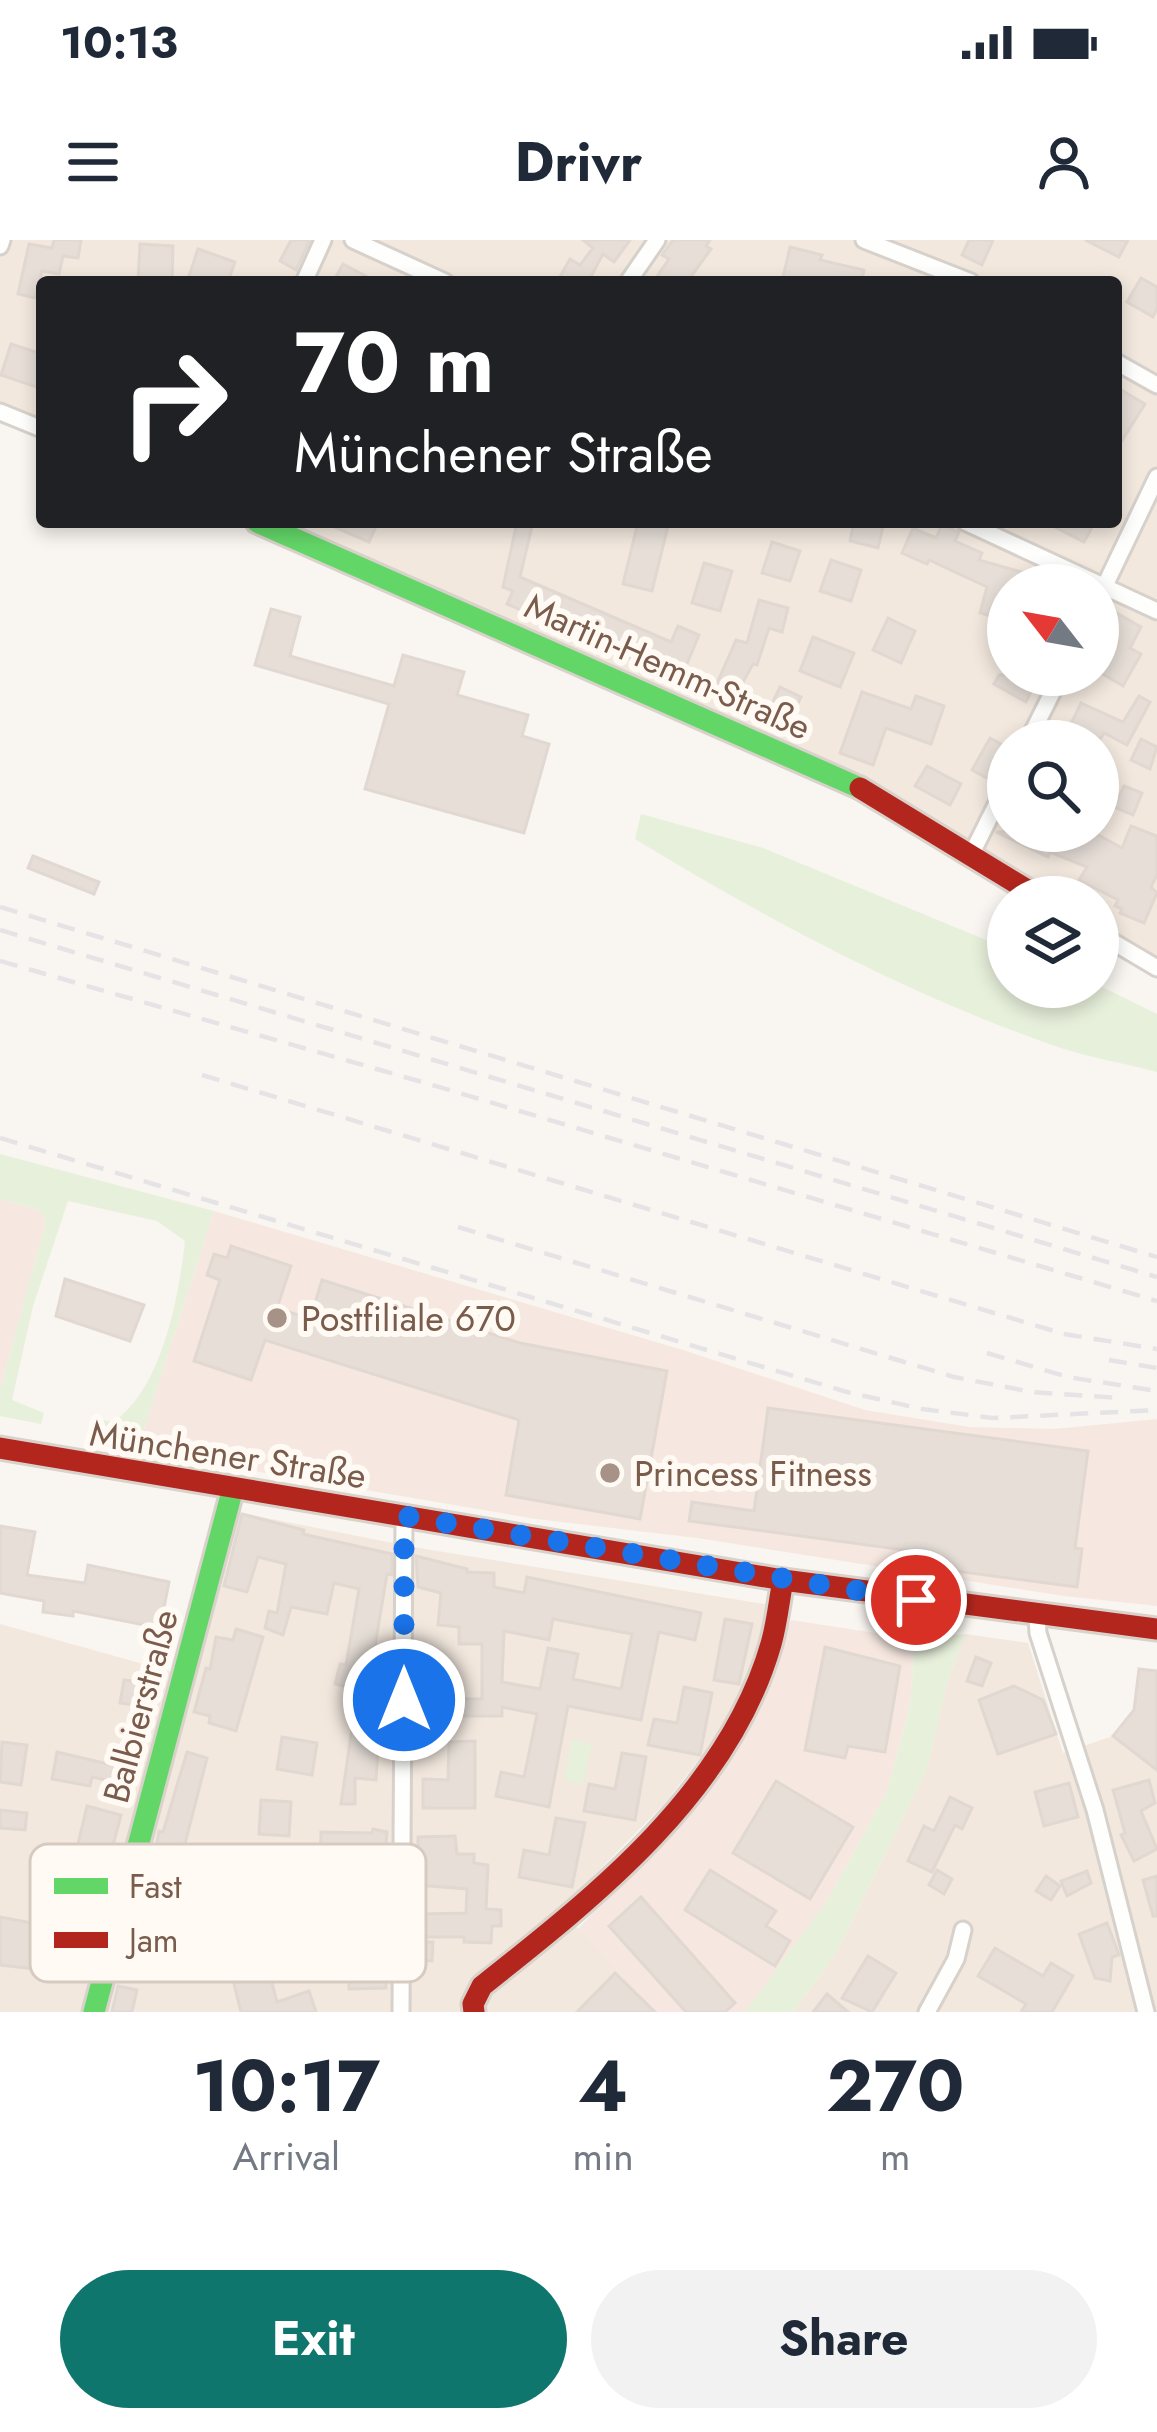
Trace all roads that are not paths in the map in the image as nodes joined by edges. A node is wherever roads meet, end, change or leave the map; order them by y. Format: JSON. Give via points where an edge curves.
{"nodes":[{"id":1,"x":323,"y":240,"type":"edge"},
{"id":2,"x":353,"y":240,"type":"edge"},
{"id":3,"x":657,"y":240,"type":"edge"},
{"id":4,"x":864,"y":240,"type":"edge"},
{"id":5,"x":307,"y":276,"type":"edge"},
{"id":6,"x":432,"y":276,"type":"edge"},
{"id":7,"x":632,"y":276,"type":"edge"},
{"id":8,"x":956,"y":276,"type":"edge"},
{"id":9,"x":1122,"y":365,"type":"edge"},
{"id":10,"x":1157,"y":385,"type":"edge"},
{"id":11,"x":0,"y":412,"type":"edge"},
{"id":12,"x":36,"y":427,"type":"edge"},
{"id":13,"x":1157,"y":477,"type":"edge"},
{"id":14,"x":271,"y":528,"type":"edge"},
{"id":15,"x":976,"y":528,"type":"edge"},
{"id":16,"x":1044,"y":564,"type":"edge"},
{"id":17,"x":1115,"y":564,"type":"edge"},
{"id":18,"x":1119,"y":599,"type":"edge"},
{"id":19,"x":1157,"y":610,"type":"edge"},
{"id":20,"x":987,"y":823,"type":"edge"},
{"id":21,"x":971,"y":855,"type":"junction"},
{"id":22,"x":1005,"y":876,"type":"edge"},
{"id":23,"x":1119,"y":945,"type":"edge"},
{"id":24,"x":1157,"y":968,"type":"edge"},
{"id":25,"x":0,"y":1448,"type":"edge"},
{"id":26,"x":233,"y":1488,"type":"junction"},
{"id":27,"x":404,"y":1516,"type":"junction"},
{"id":28,"x":783,"y":1580,"type":"junction"},
{"id":29,"x":1037,"y":1616,"type":"junction"},
{"id":30,"x":1157,"y":1629,"type":"edge"},
{"id":31,"x":139,"y":1844,"type":"edge"},
{"id":32,"x":402,"y":1844,"type":"edge"},
{"id":33,"x":963,"y":1930,"type":"dead end"},
{"id":34,"x":102,"y":1982,"type":"edge"},
{"id":35,"x":401,"y":1982,"type":"edge"},
{"id":36,"x":94,"y":2012,"type":"edge"},
{"id":37,"x":401,"y":2012,"type":"edge"},
{"id":38,"x":473,"y":2012,"type":"edge"},
{"id":39,"x":926,"y":2012,"type":"edge"},
{"id":40,"x":1146,"y":2012,"type":"edge"}],
"edges":[{"from":1,"to":5,"type":"street"},
{"from":2,"to":6,"type":"street"},
{"from":3,"to":7,"type":"street"},
{"from":4,"to":8,"type":"street"},
{"from":9,"to":10,"type":"street"},
{"from":11,"to":12,"type":"street"},
{"from":13,"to":17,"type":"street"},
{"from":14,"to":21,"type":"street","name":"Martin-Hemm-Straße","via":[[861,788]]},
{"from":15,"to":16,"type":"street"},
{"from":18,"to":19,"type":"street"},
{"from":20,"to":21,"type":"street"},
{"from":21,"to":22,"type":"street","name":"Martin-Hemm-Straße"},
{"from":23,"to":24,"type":"street"},
{"from":25,"to":26,"type":"street","name":"Münchener Straße"},
{"from":26,"to":27,"type":"street","name":"Münchener Straße"},
{"from":26,"to":31,"type":"street","name":"Balbierstraße"},
{"from":27,"to":28,"type":"street","name":"Münchener Straße"},
{"from":27,"to":32,"type":"street"},
{"from":28,"to":29,"type":"street","name":"Münchener Straße"},
{"from":28,"to":38,"type":"street","via":[[760,1679],[701,1778],[587,1903],[482,1986]]},
{"from":29,"to":30,"type":"street","name":"Münchener Straße"},
{"from":29,"to":40,"type":"street"},
{"from":33,"to":39,"type":"street"},
{"from":34,"to":36,"type":"street","name":"Balbierstraße"},
{"from":35,"to":37,"type":"street"}]}
